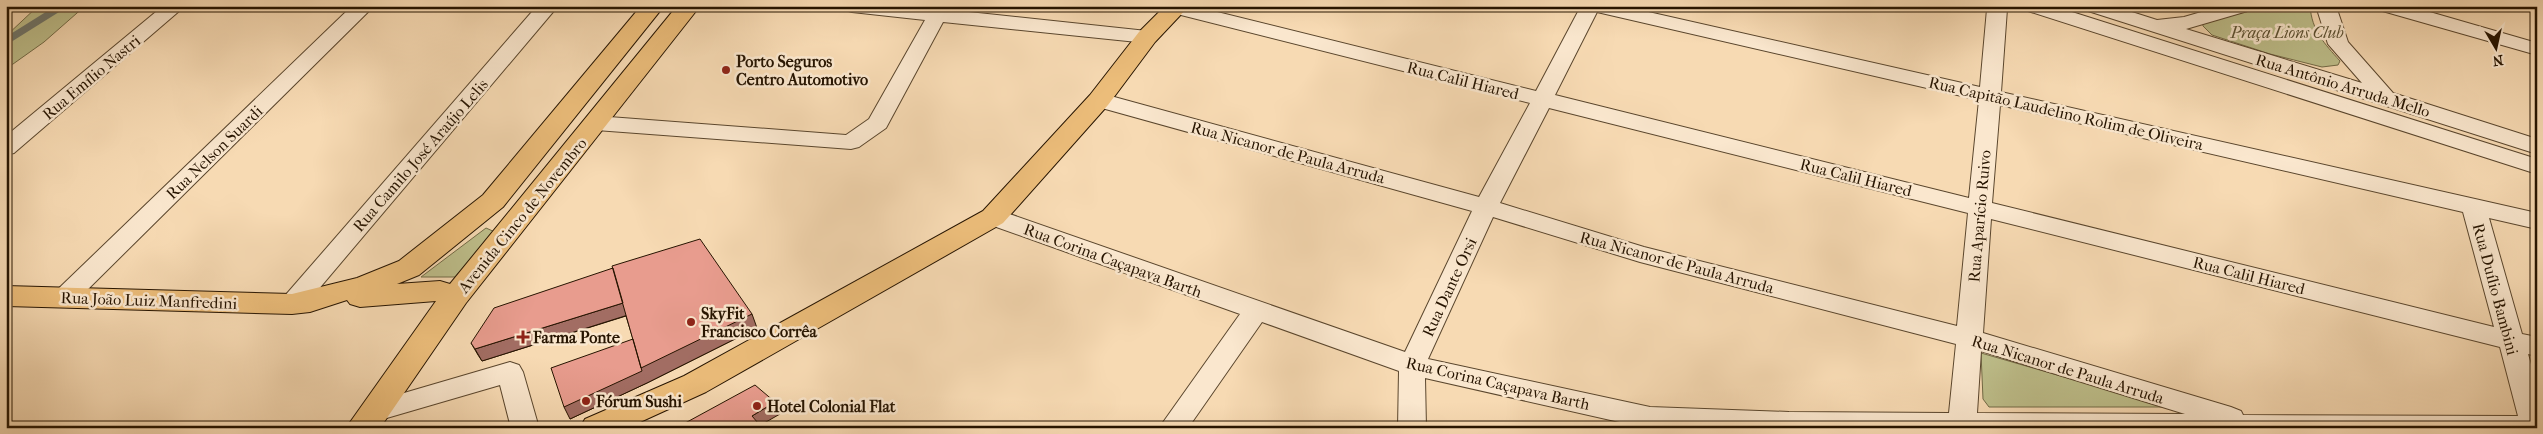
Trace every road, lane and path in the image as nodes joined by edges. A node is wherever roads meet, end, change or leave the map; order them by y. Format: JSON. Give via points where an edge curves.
{"nodes":[{"id":1,"x":175,"y":6,"type":"edge"},
{"id":2,"x":364,"y":6,"type":"edge"},
{"id":3,"x":548,"y":6,"type":"edge"},
{"id":4,"x":653,"y":6,"type":"edge"},
{"id":5,"x":688,"y":6,"type":"edge"},
{"id":6,"x":852,"y":6,"type":"edge"},
{"id":7,"x":1591,"y":6,"type":"edge"},
{"id":8,"x":1595,"y":6,"type":"edge"},
{"id":9,"x":2032,"y":6,"type":"edge"},
{"id":10,"x":2092,"y":6,"type":"edge"},
{"id":11,"x":2244,"y":6,"type":"edge"},
{"id":12,"x":2326,"y":6,"type":"edge"},
{"id":13,"x":2386,"y":6,"type":"edge"},
{"id":14,"x":1177,"y":7,"type":"edge"},
{"id":15,"x":1991,"y":8,"type":"edge"},
{"id":16,"x":939,"y":10,"type":"edge"},
{"id":17,"x":2152,"y":26,"type":"junction"},
{"id":18,"x":2115,"y":33,"type":"junction"},
{"id":19,"x":1147,"y":37,"type":"junction"},
{"id":20,"x":2537,"y":49,"type":"edge"},
{"id":21,"x":1990,"y":96,"type":"junction"},
{"id":22,"x":1099,"y":100,"type":"junction"},
{"id":23,"x":1544,"y":100,"type":"junction"},
{"id":24,"x":2385,"y":107,"type":"junction"},
{"id":25,"x":596,"y":123,"type":"junction"},
{"id":26,"x":2537,"y":147,"type":"edge"},
{"id":27,"x":6,"y":148,"type":"edge"},
{"id":28,"x":2537,"y":167,"type":"edge"},
{"id":29,"x":1486,"y":207,"type":"junction"},
{"id":30,"x":1980,"y":208,"type":"junction"},
{"id":31,"x":2474,"y":208,"type":"junction"},
{"id":32,"x":993,"y":217,"type":"junction"},
{"id":33,"x":2537,"y":221,"type":"edge"},
{"id":34,"x":6,"y":296,"type":"edge"},
{"id":35,"x":456,"y":296,"type":"junction"},
{"id":36,"x":64,"y":298,"type":"junction"},
{"id":37,"x":292,"y":304,"type":"junction"},
{"id":38,"x":1256,"y":310,"type":"junction"},
{"id":39,"x":1969,"y":338,"type":"junction"},
{"id":40,"x":2510,"y":340,"type":"junction"},
{"id":41,"x":2537,"y":347,"type":"edge"},
{"id":42,"x":1412,"y":365,"type":"junction"},
{"id":43,"x":368,"y":420,"type":"edge"},
{"id":44,"x":1962,"y":424,"type":"junction"},
{"id":45,"x":2255,"y":426,"type":"junction"},
{"id":46,"x":2536,"y":427,"type":"edge"},
{"id":47,"x":525,"y":428,"type":"edge"},
{"id":48,"x":596,"y":428,"type":"edge"},
{"id":49,"x":1173,"y":428,"type":"edge"},
{"id":50,"x":1412,"y":428,"type":"edge"}],
"edges":[{"from":1,"to":27,"type":"street","name":"Rua Emílio Nastri"},
{"from":2,"to":36,"type":"street","name":"Rua Nelson Suardi"},
{"from":3,"to":37,"type":"street","name":"Rua Camilo José Araújo Lelis"},
{"from":4,"to":37,"type":"main road","name":"Avenida Cinco de Novembro","via":[[486,207],[409,268],[364,286]]},
{"from":5,"to":25,"type":"main road","name":"Avenida Cinco de Novembro"},
{"from":6,"to":16,"type":"street"},
{"from":7,"to":23,"type":"street","name":"Rua Dante Orsi"},
{"from":8,"to":21,"type":"street","name":"Rua Capitão Laudelino Rolim de Oliveira"},
{"from":9,"to":18,"type":"street"},
{"from":10,"to":17,"type":"street","name":"Rua Antônio Arruda Mello"},
{"from":11,"to":17,"type":"street","via":[[2185,23]]},
{"from":12,"to":24,"type":"street","via":[[2338,44]]},
{"from":13,"to":20,"type":"street"},
{"from":14,"to":19,"type":"main road"},
{"from":14,"to":23,"type":"street","name":"Rua Calil Hiared"},
{"from":15,"to":18,"type":"street"},
{"from":15,"to":21,"type":"street","name":"Rua Aparício Ruivo"},
{"from":16,"to":19,"type":"street"},
{"from":16,"to":25,"type":"street","via":[[878,123],[851,142]]},
{"from":17,"to":18,"type":"street"},
{"from":17,"to":24,"type":"street","name":"Rua Antônio Arruda Mello"},
{"from":18,"to":24,"type":"street","name":"Rua Antônio Arruda Mello"},
{"from":19,"to":22,"type":"main road"},
{"from":21,"to":30,"type":"street","name":"Rua Aparício Ruivo"},
{"from":21,"to":31,"type":"street","name":"Rua Capitão Laudelino Rolim de Oliveira"},
{"from":22,"to":29,"type":"street","name":"Rua Nicanor de Paula Arruda"},
{"from":22,"to":32,"type":"main road"},
{"from":23,"to":29,"type":"street","name":"Rua Dante Orsi"},
{"from":23,"to":30,"type":"street","name":"Rua Calil Hiared"},
{"from":24,"to":26,"type":"street","name":"Rua Antônio Arruda Mello"},
{"from":24,"to":28,"type":"street","name":"Rua Antônio Arruda Mello"},
{"from":25,"to":35,"type":"main road","name":"Avenida Cinco de Novembro"},
{"from":29,"to":39,"type":"street","name":"Rua Nicanor de Paula Arruda","via":[[1640,254]]},
{"from":29,"to":42,"type":"street","name":"Rua Dante Orsi"},
{"from":30,"to":39,"type":"street","name":"Rua Aparício Ruivo"},
{"from":30,"to":40,"type":"street","name":"Rua Calil Hiared"},
{"from":31,"to":33,"type":"street","name":"Rua Capitão Laudelino Rolim de Oliveira"},
{"from":31,"to":40,"type":"street","name":"Rua Duílio Bambini"},
{"from":32,"to":38,"type":"street","name":"Rua Corina Caçapava Barth"},
{"from":32,"to":48,"type":"main road","via":[[695,384]]},
{"from":34,"to":36,"type":"main road","name":"Rua João Luiz Manfredini"},
{"from":35,"to":37,"type":"main road","via":[[440,291],[407,292]]},
{"from":35,"to":43,"type":"main road","name":"Avenida Cinco de Novembro"},
{"from":36,"to":37,"type":"main road","name":"Rua João Luiz Manfredini"},
{"from":38,"to":42,"type":"street","name":"Rua Corina Caçapava Barth"},
{"from":38,"to":49,"type":"street"},
{"from":39,"to":44,"type":"street","name":"Rua Aparício Ruivo"},
{"from":39,"to":45,"type":"street","name":"Rua Nicanor de Paula Arruda"},
{"from":40,"to":41,"type":"street","name":"Rua Calil Hiared"},
{"from":40,"to":46,"type":"street","name":"Rua Duílio Bambini"},
{"from":42,"to":44,"type":"street","name":"Rua Corina Caçapava Barth","via":[[1650,418]]},
{"from":42,"to":50,"type":"street","name":"Rua Dante Orsi"},
{"from":43,"to":47,"type":"street","via":[[510,372]]},
{"from":44,"to":45,"type":"street","name":"Rua Corina Caçapava Barth"},
{"from":45,"to":46,"type":"street","name":"Rua Corina Caçapava Barth"}]}
